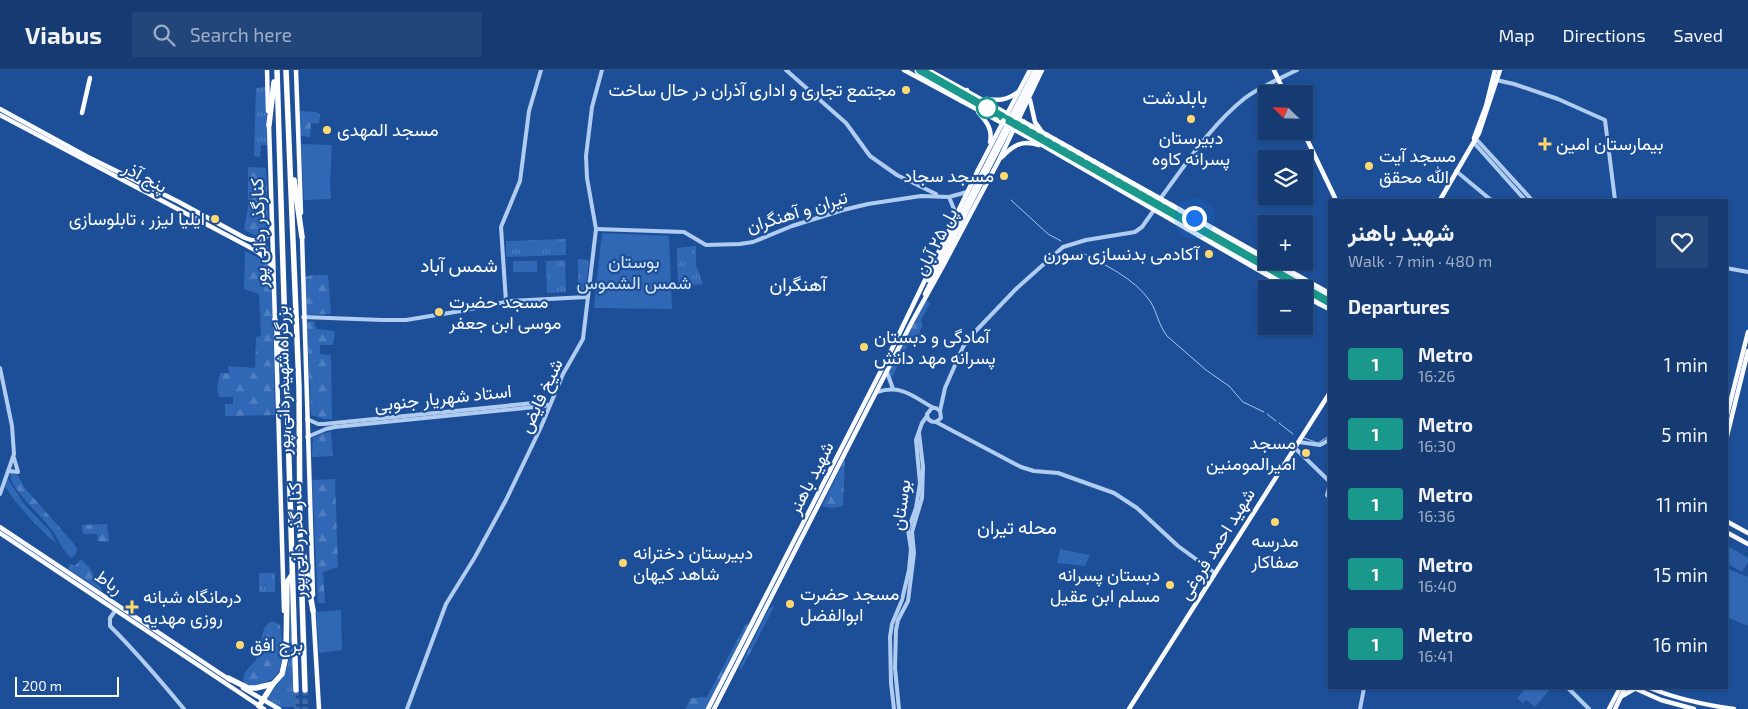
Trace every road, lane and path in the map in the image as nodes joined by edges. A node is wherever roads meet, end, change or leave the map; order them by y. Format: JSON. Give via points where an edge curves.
{"nodes":[{"id":1,"x":267,"y":70,"type":"edge"},
{"id":2,"x":276,"y":70,"type":"edge"},
{"id":3,"x":286,"y":70,"type":"edge"},
{"id":4,"x":296,"y":70,"type":"edge"},
{"id":5,"x":541,"y":70,"type":"edge"},
{"id":6,"x":602,"y":70,"type":"edge"},
{"id":7,"x":786,"y":70,"type":"edge"},
{"id":8,"x":904,"y":70,"type":"edge"},
{"id":9,"x":928,"y":70,"type":"edge"},
{"id":10,"x":1035,"y":70,"type":"edge"},
{"id":11,"x":1041,"y":70,"type":"edge"},
{"id":12,"x":1274,"y":70,"type":"edge"},
{"id":13,"x":1296,"y":70,"type":"edge"},
{"id":14,"x":1495,"y":70,"type":"edge"},
{"id":15,"x":1500,"y":70,"type":"edge"},
{"id":16,"x":1028,"y":72,"type":"edge"},
{"id":17,"x":90,"y":78,"type":"dead end"},
{"id":18,"x":1038,"y":78,"type":"junction"},
{"id":19,"x":1278,"y":80,"type":"junction"},
{"id":20,"x":1496,"y":80,"type":"junction"},
{"id":21,"x":1280,"y":85,"type":"edge"},
{"id":22,"x":967,"y":90,"type":"junction"},
{"id":23,"x":1019,"y":91,"type":"junction"},
{"id":24,"x":1030,"y":96,"type":"junction"},
{"id":25,"x":981,"y":98,"type":"junction"},
{"id":26,"x":961,"y":101,"type":"junction"},
{"id":27,"x":0,"y":109,"type":"edge"},
{"id":28,"x":975,"y":109,"type":"junction"},
{"id":29,"x":82,"y":113,"type":"dead end"},
{"id":30,"x":1008,"y":113,"type":"junction"},
{"id":31,"x":0,"y":115,"type":"edge"},
{"id":32,"x":1019,"y":119,"type":"junction"},
{"id":33,"x":1002,"y":123,"type":"junction"},
{"id":34,"x":269,"y":125,"type":"junction"},
{"id":35,"x":1014,"y":130,"type":"junction"},
{"id":36,"x":1043,"y":133,"type":"junction"},
{"id":37,"x":56,"y":138,"type":"junction"},
{"id":38,"x":289,"y":140,"type":"junction"},
{"id":39,"x":1307,"y":140,"type":"edge"},
{"id":40,"x":1474,"y":140,"type":"junction"},
{"id":41,"x":1037,"y":142,"type":"junction"},
{"id":42,"x":53,"y":144,"type":"junction"},
{"id":43,"x":66,"y":144,"type":"junction"},
{"id":44,"x":1062,"y":144,"type":"junction"},
{"id":45,"x":1046,"y":147,"type":"junction"},
{"id":46,"x":64,"y":149,"type":"junction"},
{"id":47,"x":989,"y":149,"type":"junction"},
{"id":48,"x":1057,"y":153,"type":"junction"},
{"id":49,"x":999,"y":160,"type":"junction"},
{"id":50,"x":978,"y":170,"type":"junction"},
{"id":51,"x":1456,"y":171,"type":"junction"},
{"id":52,"x":991,"y":173,"type":"junction"},
{"id":53,"x":1508,"y":177,"type":"junction"},
{"id":54,"x":968,"y":192,"type":"junction"},
{"id":55,"x":942,"y":196,"type":"junction"},
{"id":56,"x":949,"y":197,"type":"junction"},
{"id":57,"x":1160,"y":199,"type":"junction"},
{"id":58,"x":1336,"y":199,"type":"edge"},
{"id":59,"x":1441,"y":199,"type":"edge"},
{"id":60,"x":1490,"y":199,"type":"edge"},
{"id":61,"x":1524,"y":199,"type":"edge"},
{"id":62,"x":1531,"y":199,"type":"edge"},
{"id":63,"x":1614,"y":199,"type":"edge"},
{"id":64,"x":1154,"y":210,"type":"junction"},
{"id":65,"x":956,"y":214,"type":"junction"},
{"id":66,"x":1194,"y":218,"type":"junction"},
{"id":67,"x":1207,"y":225,"type":"junction"},
{"id":68,"x":273,"y":227,"type":"junction"},
{"id":69,"x":1187,"y":228,"type":"junction"},
{"id":70,"x":596,"y":229,"type":"junction"},
{"id":71,"x":1199,"y":236,"type":"junction"},
{"id":72,"x":302,"y":237,"type":"junction"},
{"id":73,"x":254,"y":241,"type":"junction"},
{"id":74,"x":1258,"y":254,"type":"edge"},
{"id":75,"x":264,"y":256,"type":"junction"},
{"id":76,"x":274,"y":267,"type":"junction"},
{"id":77,"x":1728,"y":268,"type":"edge"},
{"id":78,"x":1288,"y":270,"type":"edge"},
{"id":79,"x":1748,"y":272,"type":"edge"},
{"id":80,"x":1275,"y":280,"type":"edge"},
{"id":81,"x":1327,"y":292,"type":"edge"},
{"id":82,"x":588,"y":297,"type":"junction"},
{"id":83,"x":1313,"y":301,"type":"edge"},
{"id":84,"x":506,"y":302,"type":"junction"},
{"id":85,"x":1318,"y":304,"type":"junction"},
{"id":86,"x":912,"y":307,"type":"junction"},
{"id":87,"x":1328,"y":309,"type":"edge"},
{"id":88,"x":303,"y":317,"type":"junction"},
{"id":89,"x":275,"y":320,"type":"junction"},
{"id":90,"x":913,"y":320,"type":"junction"},
{"id":91,"x":1748,"y":332,"type":"edge"},
{"id":92,"x":1746,"y":345,"type":"edge"},
{"id":93,"x":1748,"y":350,"type":"edge"},
{"id":94,"x":0,"y":368,"type":"edge"},
{"id":95,"x":887,"y":372,"type":"junction"},
{"id":96,"x":893,"y":389,"type":"junction"},
{"id":97,"x":877,"y":392,"type":"junction"},
{"id":98,"x":288,"y":393,"type":"junction"},
{"id":99,"x":1328,"y":396,"type":"edge"},
{"id":100,"x":924,"y":403,"type":"junction"},
{"id":101,"x":549,"y":405,"type":"junction"},
{"id":102,"x":937,"y":409,"type":"junction"},
{"id":103,"x":1728,"y":412,"type":"edge"},
{"id":104,"x":928,"y":414,"type":"junction"},
{"id":105,"x":941,"y":418,"type":"junction"},
{"id":106,"x":307,"y":419,"type":"junction"},
{"id":107,"x":933,"y":422,"type":"junction"},
{"id":108,"x":922,"y":423,"type":"junction"},
{"id":109,"x":948,"y":430,"type":"junction"},
{"id":110,"x":1728,"y":432,"type":"edge"},
{"id":111,"x":919,"y":433,"type":"junction"},
{"id":112,"x":308,"y":437,"type":"junction"},
{"id":113,"x":1328,"y":440,"type":"edge"},
{"id":114,"x":1299,"y":442,"type":"junction"},
{"id":115,"x":1295,"y":448,"type":"junction"},
{"id":116,"x":14,"y":458,"type":"junction"},
{"id":117,"x":9,"y":471,"type":"junction"},
{"id":118,"x":1328,"y":480,"type":"edge"},
{"id":119,"x":0,"y":494,"type":"edge"},
{"id":120,"x":808,"y":513,"type":"junction"},
{"id":121,"x":810,"y":522,"type":"junction"},
{"id":122,"x":1728,"y":522,"type":"edge"},
{"id":123,"x":0,"y":527,"type":"edge"},
{"id":124,"x":1746,"y":531,"type":"edge"},
{"id":125,"x":0,"y":533,"type":"edge"},
{"id":126,"x":300,"y":534,"type":"junction"},
{"id":127,"x":1728,"y":534,"type":"edge"},
{"id":128,"x":1739,"y":539,"type":"junction"},
{"id":129,"x":1748,"y":544,"type":"edge"},
{"id":130,"x":1215,"y":573,"type":"junction"},
{"id":131,"x":292,"y":575,"type":"junction"},
{"id":132,"x":115,"y":611,"type":"junction"},
{"id":133,"x":313,"y":611,"type":"junction"},
{"id":134,"x":285,"y":634,"type":"junction"},
{"id":135,"x":168,"y":638,"type":"junction"},
{"id":136,"x":164,"y":644,"type":"junction"},
{"id":137,"x":228,"y":678,"type":"junction"},
{"id":138,"x":273,"y":684,"type":"junction"},
{"id":139,"x":722,"y":688,"type":"junction"},
{"id":140,"x":1364,"y":689,"type":"edge"},
{"id":141,"x":1569,"y":689,"type":"edge"},
{"id":142,"x":1619,"y":689,"type":"edge"},
{"id":143,"x":1624,"y":689,"type":"edge"},
{"id":144,"x":1633,"y":689,"type":"edge"},
{"id":145,"x":1637,"y":689,"type":"edge"},
{"id":146,"x":1653,"y":689,"type":"edge"},
{"id":147,"x":296,"y":690,"type":"tunnel mouth"},
{"id":148,"x":305,"y":690,"type":"tunnel mouth"},
{"id":149,"x":1620,"y":697,"type":"junction"},
{"id":150,"x":1678,"y":698,"type":"junction"},
{"id":151,"x":1676,"y":704,"type":"junction"},
{"id":152,"x":262,"y":705,"type":"edge"},
{"id":153,"x":184,"y":709,"type":"edge"},
{"id":154,"x":278,"y":709,"type":"edge"},
{"id":155,"x":319,"y":709,"type":"edge"},
{"id":156,"x":407,"y":709,"type":"edge"},
{"id":157,"x":708,"y":709,"type":"edge"},
{"id":158,"x":714,"y":709,"type":"edge"},
{"id":159,"x":894,"y":709,"type":"edge"},
{"id":160,"x":899,"y":709,"type":"edge"},
{"id":161,"x":1129,"y":709,"type":"edge"},
{"id":162,"x":1360,"y":709,"type":"edge"},
{"id":163,"x":1589,"y":709,"type":"edge"},
{"id":164,"x":1609,"y":709,"type":"edge"},
{"id":165,"x":1615,"y":709,"type":"edge"},
{"id":166,"x":1694,"y":709,"type":"edge"},
{"id":167,"x":1734,"y":709,"type":"edge"}],
"edges":[{"from":1,"to":34,"type":"main road","name":"کنارگذر ردانی پور"},
{"from":2,"to":34,"type":"highway"},
{"from":2,"to":98,"type":"highway","name":"بزرگراه شهید ردانی پور"},
{"from":3,"to":38,"type":"highway","name":"بزرگراه شهید ردانی پور"},
{"from":4,"to":72,"type":"main road","name":"کنار گذر ردانی پور"},
{"from":5,"to":84,"type":"street","via":[[528,111],[520,181],[501,227]]},
{"from":6,"to":70,"type":"street","name":"شیخ فایض","via":[[592,107],[586,156],[586,178]]},
{"from":7,"to":55,"type":"street","via":[[846,123],[870,156],[897,175]]},
{"from":8,"to":26,"type":"main road"},
{"from":9,"to":22,"type":"main road"},
{"from":10,"to":86,"type":"main road","name":"پل ۲۵ آبان","bridge":true},
{"from":11,"to":18,"type":"main road","name":"شهید باهنر"},
{"from":11,"to":90,"type":"main road","name":"پل ۲۵ آبان","bridge":true},
{"from":12,"to":19,"type":"main road"},
{"from":13,"to":19,"type":"street"},
{"from":14,"to":20,"type":"main road"},
{"from":15,"to":20,"type":"main road"},
{"from":16,"to":18,"type":"main road","via":[[1030,81]]},
{"from":16,"to":23,"type":"main road","name":"شهید باهنر"},
{"from":17,"to":29,"type":"main road"},
{"from":18,"to":24,"type":"main road","name":"شهید باهنر"},
{"from":19,"to":21,"type":"main road"},
{"from":19,"to":57,"type":"street","via":[[1246,97],[1222,120]]},
{"from":20,"to":40,"type":"main road"},
{"from":20,"to":63,"type":"street","via":[[1558,99],[1605,120]]},
{"from":22,"to":25,"type":"main road"},
{"from":22,"to":26,"type":"main road","via":[[968,97]]},
{"from":23,"to":25,"type":"main road","via":[[1002,101]]},
{"from":23,"to":30,"type":"main road","name":"شهید باهنر"},
{"from":24,"to":32,"type":"main road","name":"شهید باهنر"},
{"from":24,"to":36,"type":"main road","via":[[1035,122]]},
{"from":25,"to":30,"type":"main road"},
{"from":26,"to":28,"type":"main road"},
{"from":27,"to":37,"type":"main road","name":"پنج آذر"},
{"from":28,"to":33,"type":"main road"},
{"from":28,"to":47,"type":"main road","via":[[991,130]]},
{"from":30,"to":32,"type":"main road"},
{"from":30,"to":33,"type":"main road","name":"شهید باهنر"},
{"from":31,"to":42,"type":"main road","name":"پنج آذر"},
{"from":32,"to":35,"type":"main road","name":"شهید باهنر"},
{"from":32,"to":36,"type":"main road"},
{"from":33,"to":35,"type":"main road"},
{"from":33,"to":47,"type":"main road","name":"شهید باهنر"},
{"from":34,"to":68,"type":"main road","name":"کنارگذر ردانی پور"},
{"from":35,"to":41,"type":"main road"},
{"from":35,"to":49,"type":"main road","name":"شهید باهنر"},
{"from":36,"to":41,"type":"main road","via":[[1036,137]]},
{"from":36,"to":44,"type":"main road"},
{"from":37,"to":42,"type":"main road"},
{"from":37,"to":43,"type":"main road","name":"پنج آذر"},
{"from":38,"to":72,"type":"highway"},
{"from":38,"to":126,"type":"highway","name":"بزرگراه شهید ردانی پور","via":[[299,387]]},
{"from":39,"to":58,"type":"main road"},
{"from":40,"to":51,"type":"main road"},
{"from":40,"to":53,"type":"street"},
{"from":41,"to":45,"type":"main road"},
{"from":42,"to":46,"type":"main road","name":"پنج آذر"},
{"from":43,"to":46,"type":"main road"},
{"from":43,"to":73,"type":"main road","name":"پنج آذر"},
{"from":44,"to":48,"type":"main road","via":[[1062,150]]},
{"from":44,"to":57,"type":"main road"},
{"from":45,"to":48,"type":"main road"},
{"from":45,"to":49,"type":"main road","via":[[1018,144]]},
{"from":46,"to":75,"type":"main road","name":"پنج آذر"},
{"from":47,"to":50,"type":"main road","name":"شهید باهنر"},
{"from":48,"to":64,"type":"main road"},
{"from":49,"to":52,"type":"main road","name":"شهید باهنر"},
{"from":50,"to":52,"type":"main road","via":[[988,167]]},
{"from":50,"to":54,"type":"main road","name":"شهید باهنر"},
{"from":51,"to":59,"type":"main road"},
{"from":51,"to":60,"type":"street"},
{"from":52,"to":90,"type":"main road","name":"شهید باهنر"},
{"from":53,"to":61,"type":"street"},
{"from":53,"to":62,"type":"street"},
{"from":54,"to":56,"type":"street"},
{"from":54,"to":65,"type":"main road","name":"شهید باهنر"},
{"from":55,"to":56,"type":"street","name":"تیران و آهنگران"},
{"from":55,"to":70,"type":"street","name":"تیران و آهنگران","via":[[903,198],[843,210],[740,244],[706,245],[684,232]]},
{"from":56,"to":65,"type":"street"},
{"from":57,"to":66,"type":"main road"},
{"from":64,"to":69,"type":"main road"},
{"from":64,"to":102,"type":"street","via":[[1135,232],[1063,247],[1017,288],[970,337],[957,359]]},
{"from":65,"to":86,"type":"main road","name":"شهید باهنر"},
{"from":66,"to":67,"type":"main road"},
{"from":66,"to":69,"type":"main road","via":[[1194,225]]},
{"from":67,"to":71,"type":"main road","via":[[1200,229]]},
{"from":67,"to":74,"type":"main road"},
{"from":68,"to":73,"type":"main road","via":[[268,236]]},
{"from":68,"to":76,"type":"main road","name":"کنارگذر ردانی پور"},
{"from":69,"to":71,"type":"main road"},
{"from":70,"to":82,"type":"street","name":"شیخ فایض"},
{"from":71,"to":80,"type":"main road"},
{"from":72,"to":88,"type":"main road","name":"کنار گذر ردانی پور"},
{"from":73,"to":75,"type":"main road","via":[[264,248]]},
{"from":75,"to":76,"type":"main road","name":"پنج آذر"},
{"from":76,"to":89,"type":"main road","name":"کنارگذر ردانی پور"},
{"from":77,"to":79,"type":"street"},
{"from":78,"to":81,"type":"main road"},
{"from":81,"to":85,"type":"main road"},
{"from":82,"to":84,"type":"street"},
{"from":82,"to":101,"type":"street","name":"شیخ فایض","via":[[583,339]]},
{"from":83,"to":85,"type":"main road"},
{"from":84,"to":88,"type":"street","via":[[406,320]]},
{"from":85,"to":87,"type":"main road"},
{"from":86,"to":120,"type":"main road","name":"شهید باهنر"},
{"from":88,"to":106,"type":"main road","name":"کنار گذر ردانی پور"},
{"from":89,"to":98,"type":"highway"},
{"from":89,"to":134,"type":"main road","name":"کنارگذر ردانی پور"},
{"from":90,"to":95,"type":"main road","name":"شهید باهنر"},
{"from":91,"to":92,"type":"main road"},
{"from":92,"to":103,"type":"main road"},
{"from":93,"to":110,"type":"main road"},
{"from":94,"to":116,"type":"street","via":[[12,426]]},
{"from":95,"to":96,"type":"street"},
{"from":95,"to":97,"type":"main road","name":"شهید باهنر"},
{"from":96,"to":97,"type":"street"},
{"from":96,"to":100,"type":"street","via":[[906,392]]},
{"from":97,"to":121,"type":"main road","name":"شهید باهنر"},
{"from":98,"to":131,"type":"highway","name":"بزرگراه شهید ردانی پور"},
{"from":99,"to":114,"type":"main road","name":"شهید احمد فروغی"},
{"from":100,"to":102,"type":"street"},
{"from":100,"to":104,"type":"street"},
{"from":101,"to":106,"type":"street","name":"استاد شهریار جنوبی","via":[[534,403],[324,424]]},
{"from":101,"to":112,"type":"street","name":"استاد شهریار جنوبی","via":[[335,427]]},
{"from":101,"to":156,"type":"street","name":"شیخ فایض","via":[[506,500],[442,612]]},
{"from":102,"to":104,"type":"street"},
{"from":102,"to":105,"type":"street"},
{"from":104,"to":107,"type":"street"},
{"from":104,"to":108,"type":"street"},
{"from":105,"to":107,"type":"street"},
{"from":105,"to":109,"type":"street"},
{"from":106,"to":112,"type":"main road","name":"کنار گذر ردانی پور"},
{"from":107,"to":108,"type":"street"},
{"from":107,"to":109,"type":"street"},
{"from":108,"to":111,"type":"street"},
{"from":109,"to":130,"type":"street","via":[[1021,467],[1058,473],[1114,494],[1137,508],[1178,546]]},
{"from":111,"to":159,"type":"street","name":"بوستان","via":[[916,440],[920,483],[908,530],[911,549],[909,570],[890,637]]},
{"from":111,"to":160,"type":"street","name":"بوستان","via":[[922,498],[912,532],[914,553],[908,601],[896,630]]},
{"from":112,"to":133,"type":"main road","name":"کنار گذر ردانی پور"},
{"from":113,"to":114,"type":"street","via":[[1320,444]]},
{"from":114,"to":115,"type":"main road","name":"شهید احمد فروغی"},
{"from":115,"to":118,"type":"street"},
{"from":115,"to":130,"type":"main road","name":"شهید احمد فروغی"},
{"from":116,"to":117,"type":"street"},
{"from":116,"to":117,"type":"street","via":[[18,472]]},
{"from":117,"to":119,"type":"street"},
{"from":120,"to":121,"type":"main road","via":[[812,513]]},
{"from":120,"to":139,"type":"main road","name":"شهید باهنر"},
{"from":121,"to":139,"type":"main road","name":"شهید باهنر"},
{"from":122,"to":124,"type":"main road"},
{"from":123,"to":135,"type":"main road","name":"رباط"},
{"from":124,"to":128,"type":"main road","via":[[1739,532]]},
{"from":125,"to":132,"type":"main road","name":"رباط"},
{"from":126,"to":133,"type":"highway"},
{"from":126,"to":148,"type":"highway","name":"بزرگراه شهید ردانی پور"},
{"from":127,"to":128,"type":"main road"},
{"from":128,"to":129,"type":"main road"},
{"from":130,"to":161,"type":"main road","name":"شهید احمد فروغی"},
{"from":131,"to":134,"type":"highway","via":[[287,582]]},
{"from":131,"to":147,"type":"highway","name":"بزرگراه شهید ردانی پور"},
{"from":132,"to":136,"type":"main road","name":"رباط"},
{"from":132,"to":153,"type":"street","via":[[110,618],[110,626]]},
{"from":133,"to":155,"type":"main road","name":"کنار گذر ردانی پور"},
{"from":134,"to":138,"type":"highway","via":[[285,666]]},
{"from":135,"to":136,"type":"main road"},
{"from":135,"to":137,"type":"main road","name":"رباط"},
{"from":136,"to":152,"type":"main road","name":"رباط"},
{"from":137,"to":138,"type":"highway","via":[[248,688]]},
{"from":137,"to":152,"type":"main road","name":"رباط"},
{"from":138,"to":152,"type":"highway"},
{"from":139,"to":157,"type":"main road","name":"شهید باهنر"},
{"from":139,"to":158,"type":"main road","name":"شهید باهنر"},
{"from":140,"to":162,"type":"street"},
{"from":141,"to":163,"type":"street"},
{"from":142,"to":164,"type":"main road"},
{"from":143,"to":149,"type":"main road"},
{"from":144,"to":149,"type":"main road"},
{"from":145,"to":151,"type":"main road"},
{"from":146,"to":150,"type":"main road"},
{"from":149,"to":165,"type":"main road"},
{"from":150,"to":151,"type":"main road"},
{"from":150,"to":167,"type":"main road"},
{"from":151,"to":166,"type":"main road"},
{"from":152,"to":154,"type":"main road","name":"رباط"}]}
